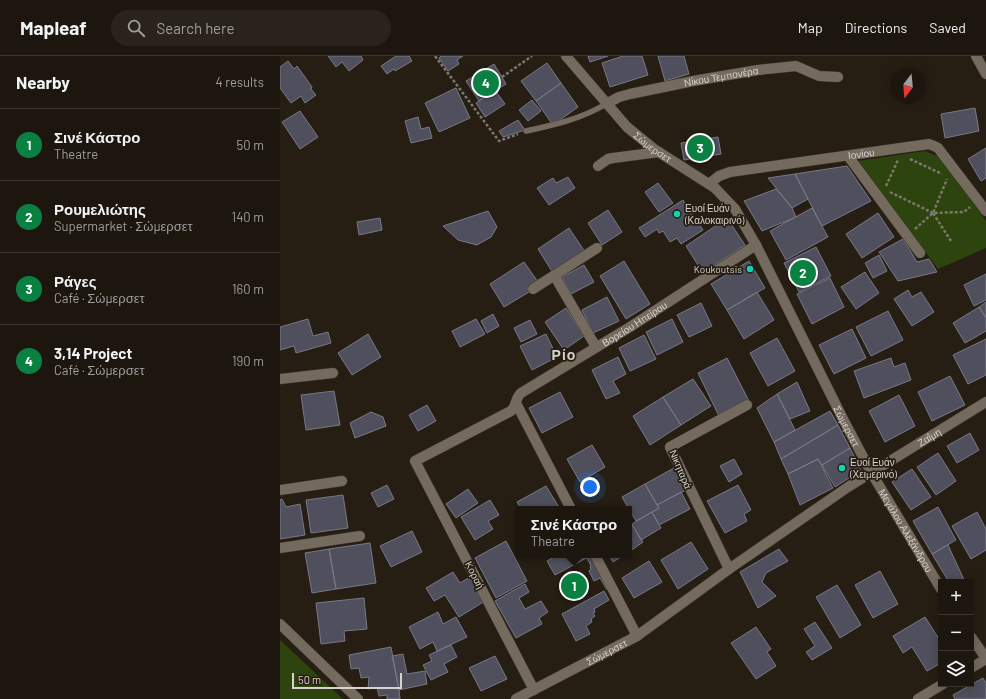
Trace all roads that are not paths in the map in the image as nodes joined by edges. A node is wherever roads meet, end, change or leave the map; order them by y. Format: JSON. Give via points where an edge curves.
{"nodes":[{"id":1,"x":566,"y":56,"type":"edge"},
{"id":2,"x":976,"y":56,"type":"edge"},
{"id":3,"x":986,"y":74,"type":"edge"},
{"id":4,"x":838,"y":76,"type":"dead end"},
{"id":5,"x":606,"y":104,"type":"junction"},
{"id":6,"x":526,"y":131,"type":"road end"},
{"id":7,"x":659,"y":152,"type":"junction"},
{"id":8,"x":848,"y":156,"type":"junction"},
{"id":9,"x":598,"y":166,"type":"dead end"},
{"id":10,"x":709,"y":184,"type":"junction"},
{"id":11,"x":986,"y":211,"type":"edge"},
{"id":12,"x":756,"y":245,"type":"junction"},
{"id":13,"x":597,"y":248,"type":"dead end"},
{"id":14,"x":920,"y":253,"type":"dead end"},
{"id":15,"x":554,"y":275,"type":"junction"},
{"id":16,"x":533,"y":290,"type":"dead end"},
{"id":17,"x":596,"y":347,"type":"junction"},
{"id":18,"x":332,"y":373,"type":"dead end"},
{"id":19,"x":280,"y":379,"type":"edge"},
{"id":20,"x":986,"y":402,"type":"edge"},
{"id":21,"x":516,"y":403,"type":"junction"},
{"id":22,"x":747,"y":405,"type":"dead end"},
{"id":23,"x":415,"y":460,"type":"joint"},
{"id":24,"x":871,"y":472,"type":"junction"},
{"id":25,"x":342,"y":481,"type":"dead end"},
{"id":26,"x":280,"y":490,"type":"edge"},
{"id":27,"x":569,"y":506,"type":"edge"},
{"id":28,"x":360,"y":536,"type":"dead end"},
{"id":29,"x":280,"y":548,"type":"edge"},
{"id":30,"x":597,"y":558,"type":"edge"},
{"id":31,"x":729,"y":569,"type":"junction"},
{"id":32,"x":938,"y":584,"type":"edge"},
{"id":33,"x":280,"y":624,"type":"edge"},
{"id":34,"x":638,"y":636,"type":"junction"},
{"id":35,"x":974,"y":640,"type":"edge"},
{"id":36,"x":986,"y":658,"type":"edge"},
{"id":37,"x":974,"y":666,"type":"edge"},
{"id":38,"x":938,"y":687,"type":"edge"},
{"id":39,"x":534,"y":690,"type":"junction"},
{"id":40,"x":358,"y":699,"type":"edge"},
{"id":41,"x":516,"y":699,"type":"edge"},
{"id":42,"x":918,"y":699,"type":"edge"}],
"edges":[{"from":1,"to":5,"type":"street","name":"Σώμερσετ"},
{"from":2,"to":3,"type":"street"},
{"from":4,"to":5,"type":"street","name":"Νίκου Τεμπονέρα","via":[[819,76],[796,66],[758,70],[630,94]]},
{"from":5,"to":6,"type":"lane","via":[[573,119]]},
{"from":5,"to":7,"type":"street","name":"Σώμερσετ","via":[[626,127]]},
{"from":7,"to":9,"type":"street","via":[[608,159]]},
{"from":7,"to":10,"type":"street","name":"Σώμερσετ"},
{"from":8,"to":10,"type":"street","name":"Ιονίου","via":[[730,172]]},
{"from":8,"to":11,"type":"street","name":"Ιονίου","via":[[900,151],[928,144],[934,146]]},
{"from":8,"to":14,"type":"street"},
{"from":10,"to":12,"type":"street","name":"Σώμερσετ","via":[[735,209]]},
{"from":12,"to":17,"type":"street","name":"Βορείου Ηπείρου"},
{"from":12,"to":24,"type":"street","name":"Σώμερσετ"},
{"from":13,"to":15,"type":"street"},
{"from":15,"to":16,"type":"street"},
{"from":15,"to":17,"type":"street"},
{"from":17,"to":21,"type":"street","name":"Βορείου Ηπείρου","via":[[520,393]]},
{"from":18,"to":19,"type":"street"},
{"from":20,"to":24,"type":"street","name":"Ζαΐμη"},
{"from":21,"to":23,"type":"street","name":"Βορείου Ηπείρου","via":[[511,411]]},
{"from":21,"to":27,"type":"street"},
{"from":22,"to":31,"type":"street","name":"Νικηταρά","via":[[670,447]]},
{"from":23,"to":39,"type":"street","name":"Κοραή"},
{"from":24,"to":31,"type":"street","name":"Σώμερσετ"},
{"from":24,"to":32,"type":"street","name":"Μεγάλου Αλεξάνδρου"},
{"from":25,"to":26,"type":"street"},
{"from":28,"to":29,"type":"street"},
{"from":30,"to":34,"type":"street"},
{"from":31,"to":34,"type":"street","name":"Σώμερσετ"},
{"from":33,"to":40,"type":"street"},
{"from":34,"to":39,"type":"street","name":"Σώμερσετ"},
{"from":35,"to":36,"type":"street"},
{"from":36,"to":37,"type":"street"},
{"from":38,"to":42,"type":"street"},
{"from":39,"to":41,"type":"street","name":"Σώμερσετ"}]}
